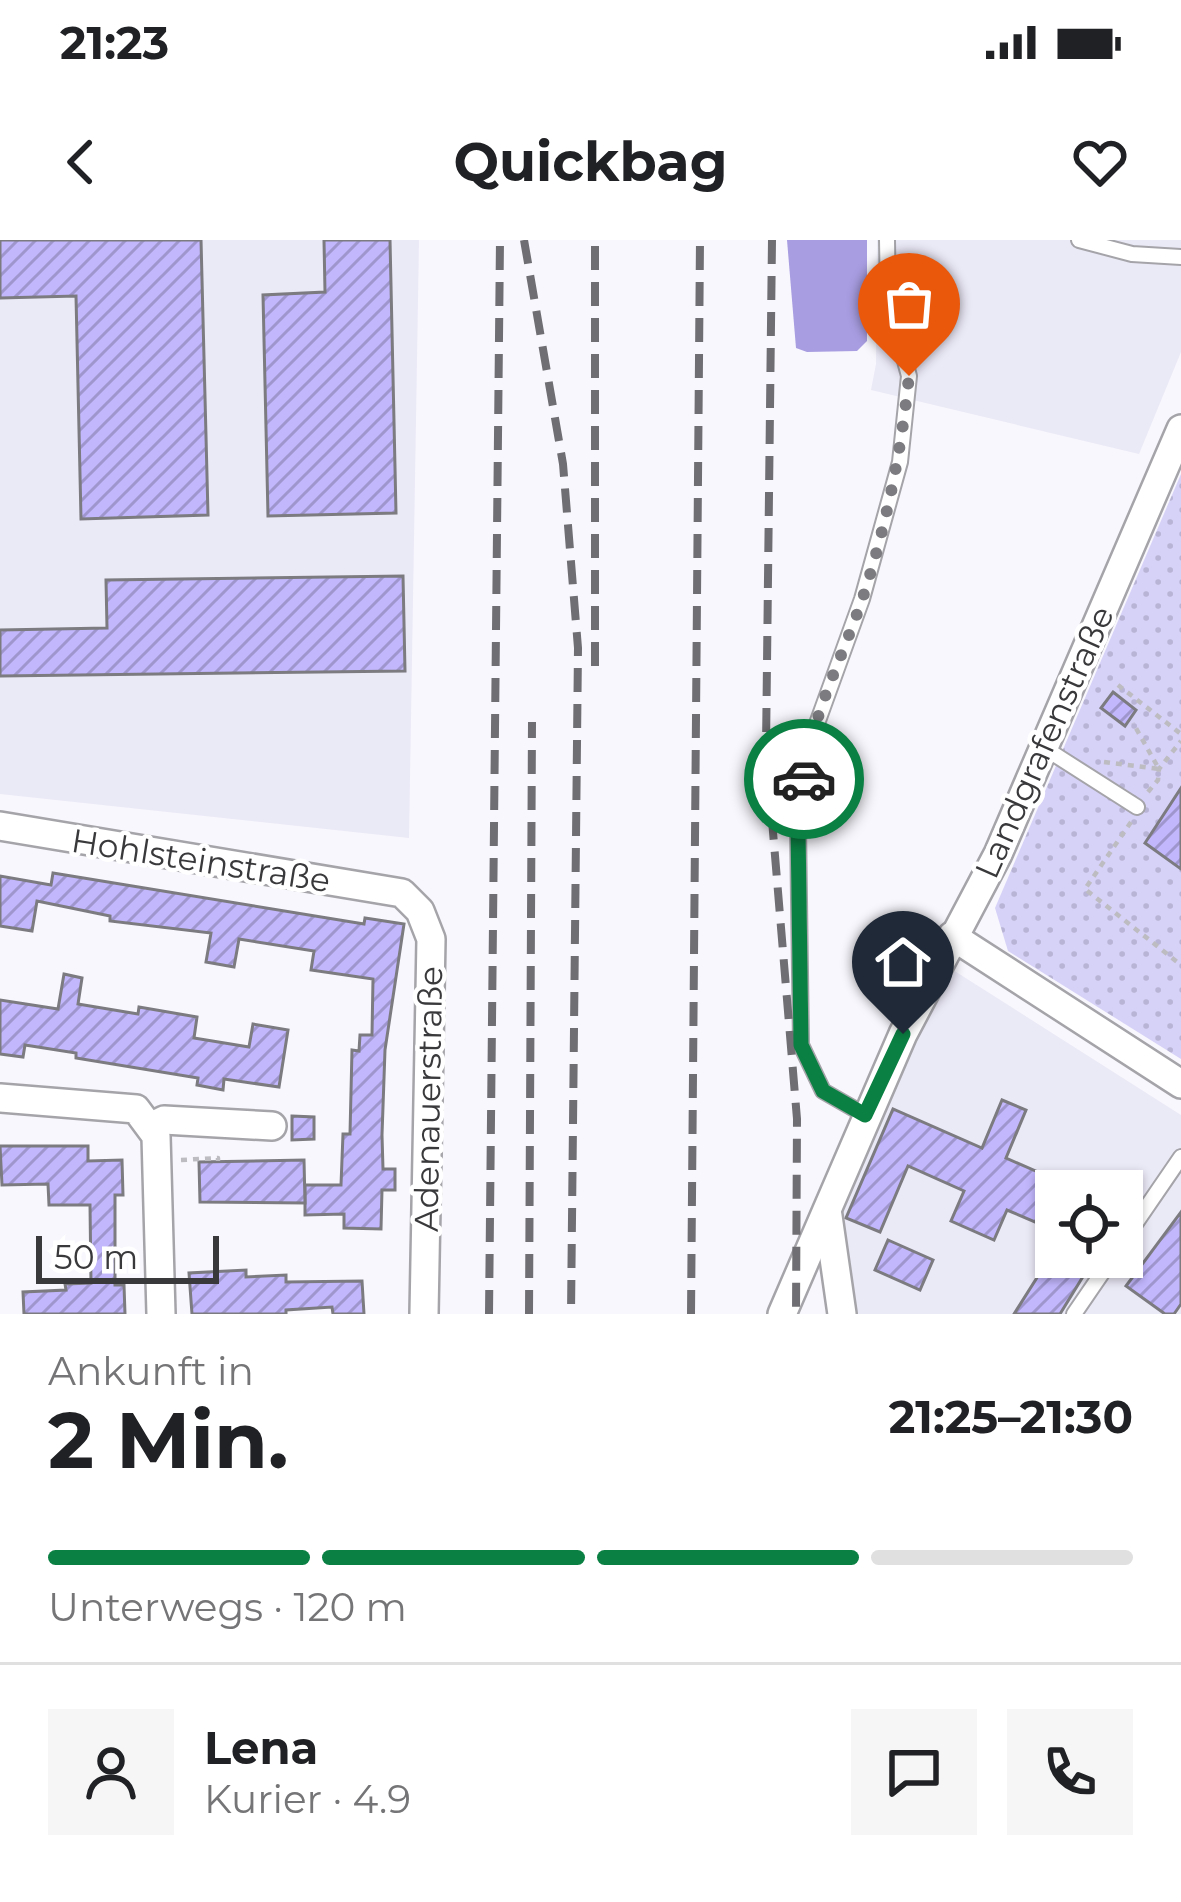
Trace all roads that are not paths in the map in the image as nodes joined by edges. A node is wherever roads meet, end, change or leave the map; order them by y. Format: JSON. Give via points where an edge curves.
{"nodes":[{"id":1,"x":887,"y":240,"type":"edge"},
{"id":2,"x":1079,"y":240,"type":"edge"},
{"id":3,"x":1181,"y":257,"type":"edge"},
{"id":4,"x":1181,"y":429,"type":"edge"},
{"id":5,"x":1046,"y":749,"type":"junction"},
{"id":6,"x":1137,"y":807,"type":"road end"},
{"id":7,"x":0,"y":826,"type":"edge"},
{"id":8,"x":402,"y":893,"type":"joint"},
{"id":9,"x":952,"y":936,"type":"junction"},
{"id":10,"x":1181,"y":1084,"type":"edge"},
{"id":11,"x":0,"y":1098,"type":"edge"},
{"id":12,"x":865,"y":1115,"type":"junction"},
{"id":13,"x":152,"y":1126,"type":"junction"},
{"id":14,"x":272,"y":1126,"type":"dead end"},
{"id":15,"x":1181,"y":1157,"type":"edge"},
{"id":16,"x":827,"y":1212,"type":"junction"},
{"id":17,"x":1143,"y":1212,"type":"edge"},
{"id":18,"x":1099,"y":1278,"type":"edge"},
{"id":19,"x":161,"y":1314,"type":"edge"},
{"id":20,"x":424,"y":1314,"type":"edge"},
{"id":21,"x":782,"y":1314,"type":"edge"},
{"id":22,"x":842,"y":1314,"type":"edge"},
{"id":23,"x":1074,"y":1314,"type":"edge"}],
"edges":[{"from":1,"to":12,"type":"lane","via":[[888,298],[909,376],[900,462],[815,729],[798,826],[801,1045],[823,1091]]},
{"from":2,"to":3,"type":"lane"},
{"from":4,"to":5,"type":"street","name":"Landgrafenstraße"},
{"from":5,"to":6,"type":"lane"},
{"from":5,"to":9,"type":"street","name":"Landgrafenstraße"},
{"from":7,"to":8,"type":"street","name":"Hohlsteinstraße"},
{"from":8,"to":20,"type":"street","name":"Adenauerstraße","via":[[420,911],[430,939]]},
{"from":9,"to":10,"type":"street"},
{"from":9,"to":12,"type":"street","name":"Landgrafenstraße"},
{"from":11,"to":13,"type":"street","via":[[136,1109]]},
{"from":12,"to":16,"type":"street","name":"Landgrafenstraße"},
{"from":13,"to":14,"type":"street"},
{"from":13,"to":19,"type":"street"},
{"from":15,"to":17,"type":"lane"},
{"from":16,"to":21,"type":"street","name":"Landgrafenstraße"},
{"from":16,"to":22,"type":"street"},
{"from":18,"to":23,"type":"lane"}]}
